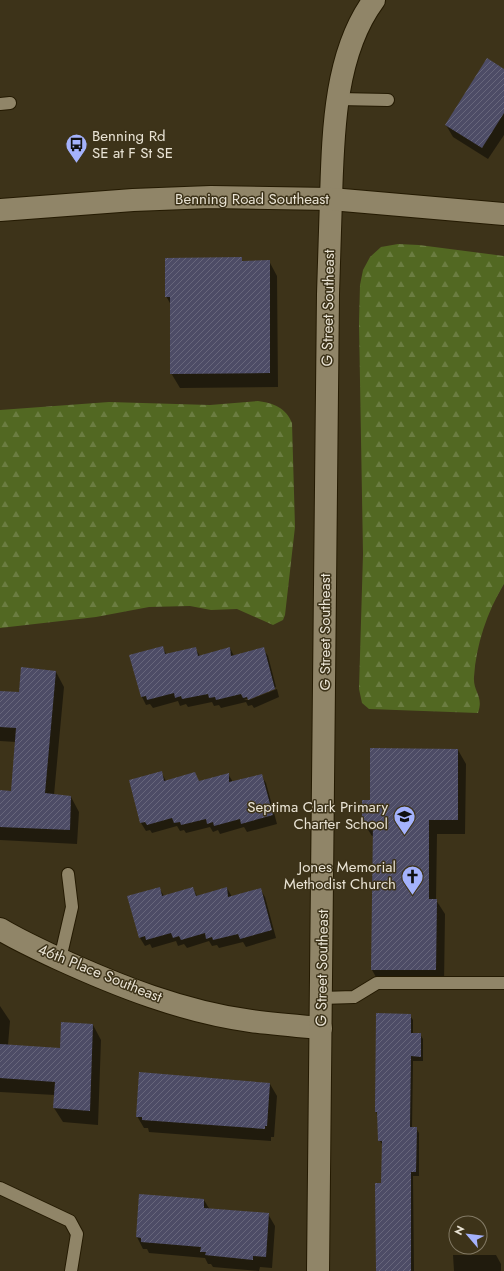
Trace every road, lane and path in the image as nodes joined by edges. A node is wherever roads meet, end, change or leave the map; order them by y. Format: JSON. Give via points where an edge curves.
{"nodes":[{"id":1,"x":374,"y":0,"type":"edge"},
{"id":2,"x":339,"y":99,"type":"junction"},
{"id":3,"x":388,"y":100,"type":"dead end"},
{"id":4,"x":331,"y":199,"type":"junction"},
{"id":5,"x":0,"y":210,"type":"edge"},
{"id":6,"x":504,"y":214,"type":"edge"},
{"id":7,"x":68,"y":874,"type":"dead end"},
{"id":8,"x":0,"y":929,"type":"edge"},
{"id":9,"x":60,"y":959,"type":"junction"},
{"id":10,"x":504,"y":983,"type":"edge"},
{"id":11,"x":321,"y":998,"type":"junction"},
{"id":12,"x":321,"y":1028,"type":"junction"},
{"id":13,"x":0,"y":1188,"type":"edge"},
{"id":14,"x":71,"y":1271,"type":"edge"},
{"id":15,"x":318,"y":1271,"type":"edge"}],
"edges":[{"from":1,"to":2,"type":"street","name":"G Street Southeast","via":[[362,18],[348,52]]},
{"from":2,"to":3,"type":"lane"},
{"from":2,"to":4,"type":"street","name":"G Street Southeast"},
{"from":4,"to":5,"type":"street","name":"Benning Road Southeast","via":[[211,197]]},
{"from":4,"to":6,"type":"street","name":"Benning Road Southeast"},
{"from":4,"to":11,"type":"street","name":"G Street Southeast"},
{"from":7,"to":9,"type":"lane","via":[[72,907]]},
{"from":8,"to":9,"type":"street","name":"46th Place Southeast"},
{"from":9,"to":12,"type":"street","name":"46th Place Southeast","via":[[118,984],[193,1008],[251,1021]]},
{"from":10,"to":11,"type":"lane","via":[[377,983],[354,997]]},
{"from":11,"to":12,"type":"street","name":"G Street Southeast"},
{"from":12,"to":15,"type":"street","name":"G Street Southeast"},
{"from":13,"to":14,"type":"lane","via":[[70,1221],[78,1234]]}]}
